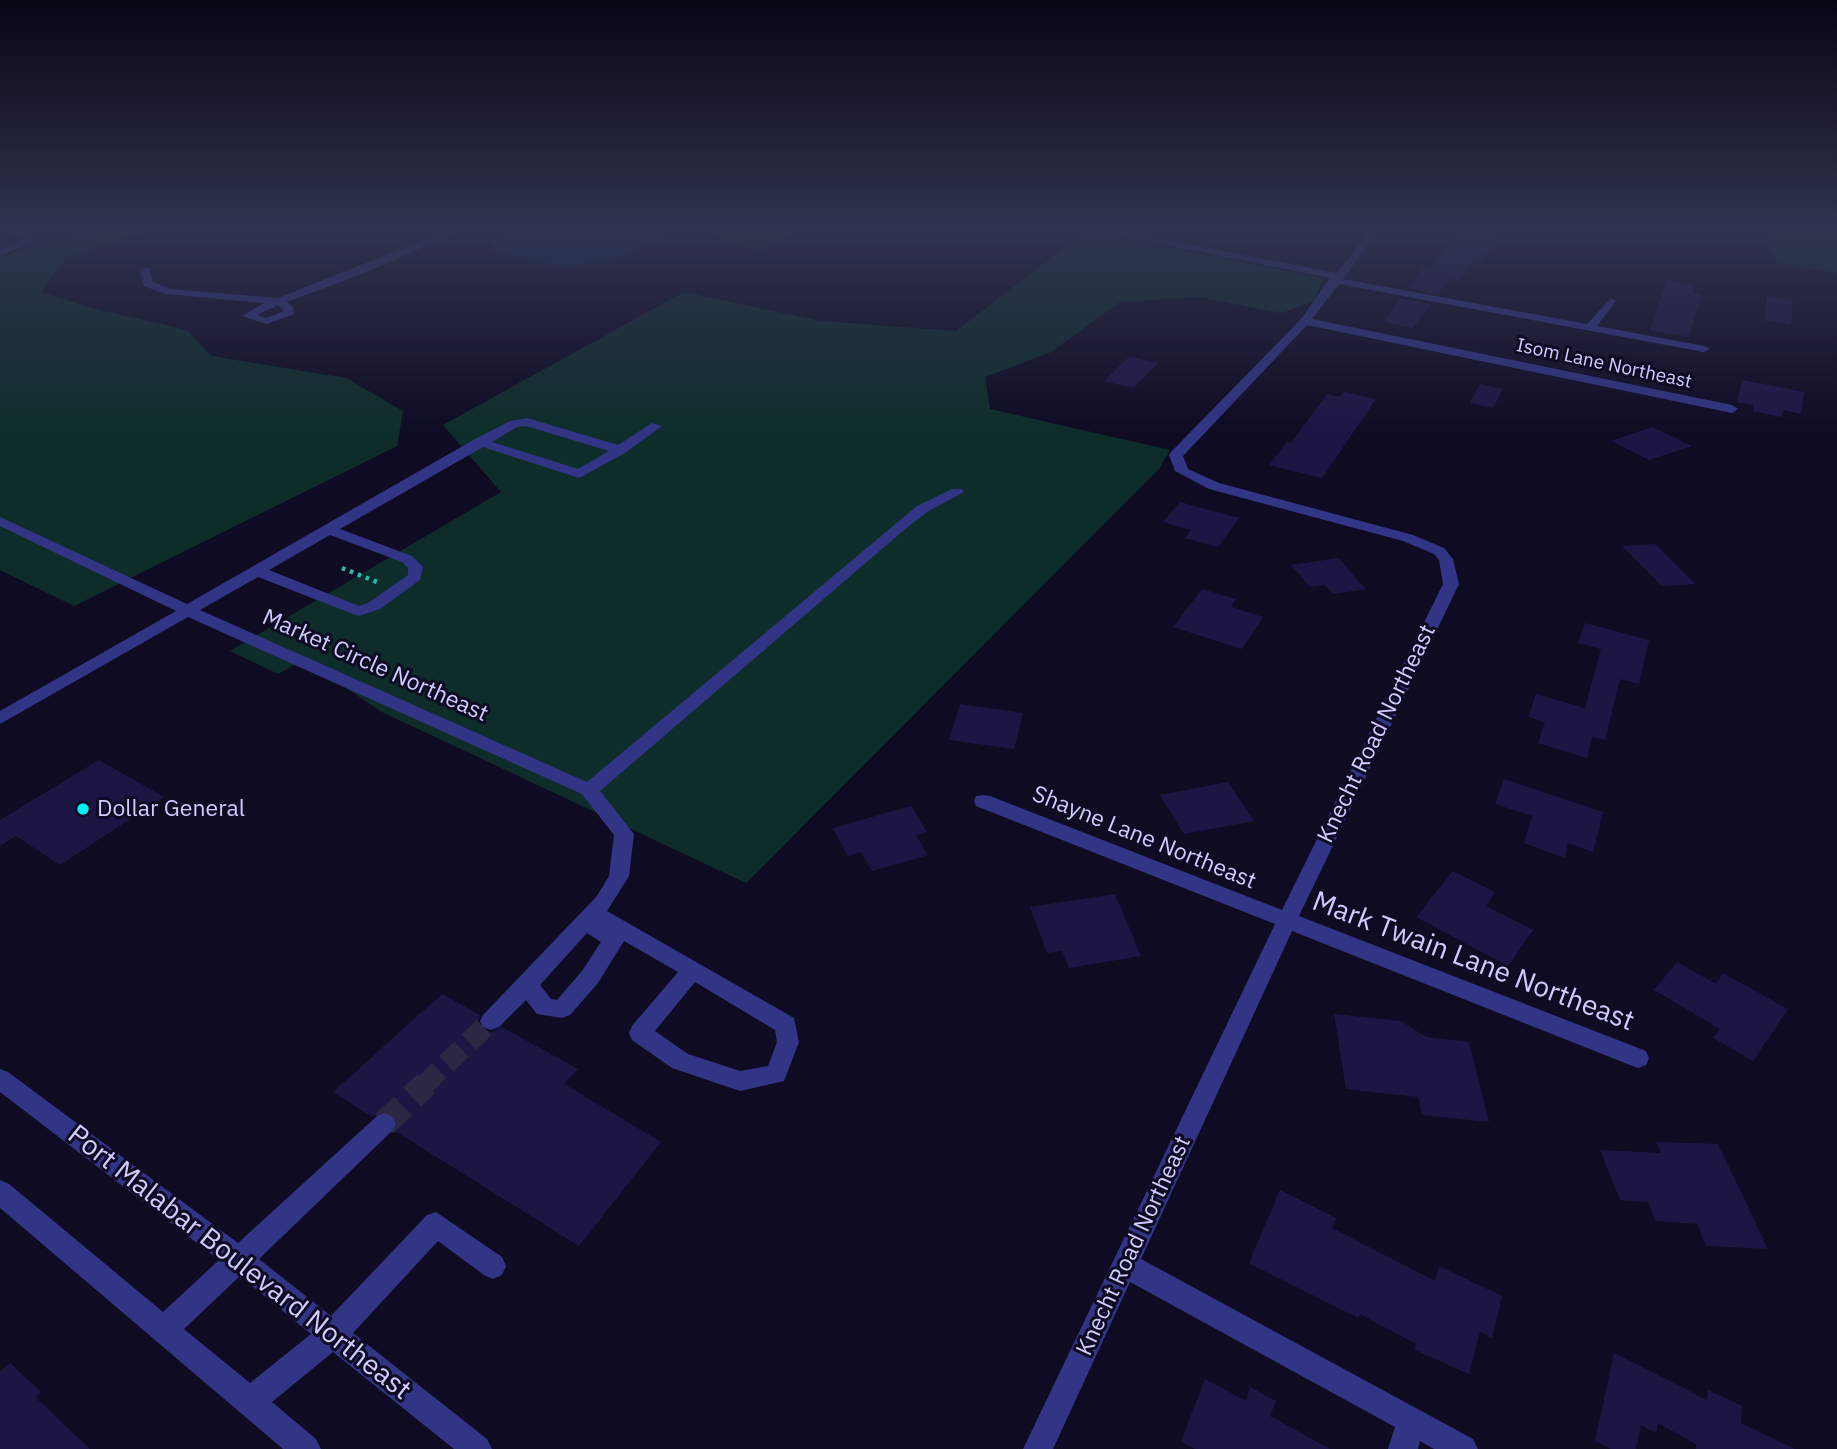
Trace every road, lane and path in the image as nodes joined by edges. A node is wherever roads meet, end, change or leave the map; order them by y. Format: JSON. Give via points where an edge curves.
{"nodes":[{"id":1,"x":231,"y":298,"type":"edge"},
{"id":2,"x":290,"y":298,"type":"edge"},
{"id":3,"x":1322,"y":298,"type":"edge"},
{"id":4,"x":1438,"y":298,"type":"edge"},
{"id":5,"x":1611,"y":301,"type":"dead end"},
{"id":6,"x":1305,"y":321,"type":"junction"},
{"id":7,"x":1590,"y":327,"type":"junction"},
{"id":8,"x":1704,"y":349,"type":"dead end"},
{"id":9,"x":1732,"y":409,"type":"dead end"},
{"id":10,"x":656,"y":426,"type":"dead end"},
{"id":11,"x":480,"y":442,"type":"junction"},
{"id":12,"x":620,"y":450,"type":"junction"},
{"id":13,"x":957,"y":492,"type":"dead end"},
{"id":14,"x":0,"y":521,"type":"edge"},
{"id":15,"x":326,"y":529,"type":"junction"},
{"id":16,"x":255,"y":570,"type":"junction"},
{"id":17,"x":186,"y":610,"type":"junction"},
{"id":18,"x":0,"y":718,"type":"edge"},
{"id":19,"x":589,"y":790,"type":"junction"},
{"id":20,"x":983,"y":800,"type":"dead end"},
{"id":21,"x":589,"y":918,"type":"junction"},
{"id":22,"x":1287,"y":920,"type":"junction"},
{"id":23,"x":692,"y":970,"type":"junction"},
{"id":24,"x":527,"y":985,"type":"junction"},
{"id":25,"x":491,"y":1021,"type":"tunnel mouth"},
{"id":26,"x":1639,"y":1058,"type":"dead end"},
{"id":27,"x":0,"y":1079,"type":"edge"},
{"id":28,"x":384,"y":1124,"type":"tunnel mouth"},
{"id":29,"x":0,"y":1192,"type":"edge"},
{"id":30,"x":240,"y":1260,"type":"junction"},
{"id":31,"x":1126,"y":1265,"type":"junction"},
{"id":32,"x":493,"y":1266,"type":"dead end"},
{"id":33,"x":165,"y":1329,"type":"junction"},
{"id":34,"x":333,"y":1334,"type":"junction"},
{"id":35,"x":250,"y":1401,"type":"junction"},
{"id":36,"x":1411,"y":1421,"type":"junction"},
{"id":37,"x":306,"y":1449,"type":"edge"},
{"id":38,"x":477,"y":1449,"type":"edge"},
{"id":39,"x":1038,"y":1449,"type":"edge"},
{"id":40,"x":1403,"y":1449,"type":"edge"},
{"id":41,"x":1463,"y":1449,"type":"edge"}],
"edges":[{"from":1,"to":2,"type":"street","via":[[279,302]]},
{"from":3,"to":6,"type":"street","name":"Knecht Road Northeast"},
{"from":4,"to":7,"type":"street"},
{"from":5,"to":7,"type":"street"},
{"from":6,"to":9,"type":"street","name":"Isom Lane Northeast"},
{"from":6,"to":22,"type":"street","name":"Knecht Road Northeast","via":[[1175,455],[1182,471],[1214,486],[1408,538],[1439,551],[1446,559],[1451,583]]},
{"from":7,"to":8,"type":"street"},
{"from":10,"to":12,"type":"street"},
{"from":11,"to":12,"type":"street","via":[[513,424],[527,422]]},
{"from":11,"to":12,"type":"street","via":[[579,474]]},
{"from":11,"to":15,"type":"street"},
{"from":13,"to":19,"type":"street","via":[[907,521]]},
{"from":14,"to":17,"type":"street","name":"Market Circle Northeast"},
{"from":15,"to":16,"type":"street"},
{"from":15,"to":16,"type":"street","via":[[407,559],[416,567],[415,577],[374,606],[359,611]]},
{"from":16,"to":17,"type":"street"},
{"from":17,"to":18,"type":"street"},
{"from":17,"to":19,"type":"street","name":"Market Circle Northeast"},
{"from":19,"to":21,"type":"street","name":"Market Circle Northeast","via":[[624,834],[619,876]]},
{"from":20,"to":22,"type":"street","name":"Shayne Lane Northeast"},
{"from":21,"to":23,"type":"street"},
{"from":21,"to":24,"type":"street","name":"Market Circle Northeast"},
{"from":21,"to":24,"type":"street","via":[[614,940],[562,1009],[545,1008]]},
{"from":22,"to":26,"type":"street","name":"Mark Twain Lane Northeast"},
{"from":22,"to":31,"type":"street","name":"Knecht Road Northeast"},
{"from":23,"to":23,"type":"street","via":[[786,1025],[788,1042],[776,1074],[740,1081],[680,1061],[640,1033]]},
{"from":24,"to":25,"type":"street","name":"Market Circle Northeast"},
{"from":27,"to":30,"type":"street","name":"Port Malabar Boulevard Northeast"},
{"from":28,"to":30,"type":"street"},
{"from":29,"to":33,"type":"street"},
{"from":30,"to":33,"type":"street"},
{"from":30,"to":34,"type":"street","name":"Port Malabar Boulevard Northeast"},
{"from":31,"to":36,"type":"street"},
{"from":31,"to":39,"type":"street","name":"Knecht Road Northeast"},
{"from":32,"to":34,"type":"street","via":[[436,1224]]},
{"from":33,"to":35,"type":"street"},
{"from":34,"to":35,"type":"street"},
{"from":34,"to":38,"type":"street","name":"Port Malabar Boulevard Northeast"},
{"from":35,"to":37,"type":"street"},
{"from":36,"to":40,"type":"street"},
{"from":36,"to":41,"type":"street"}]}
